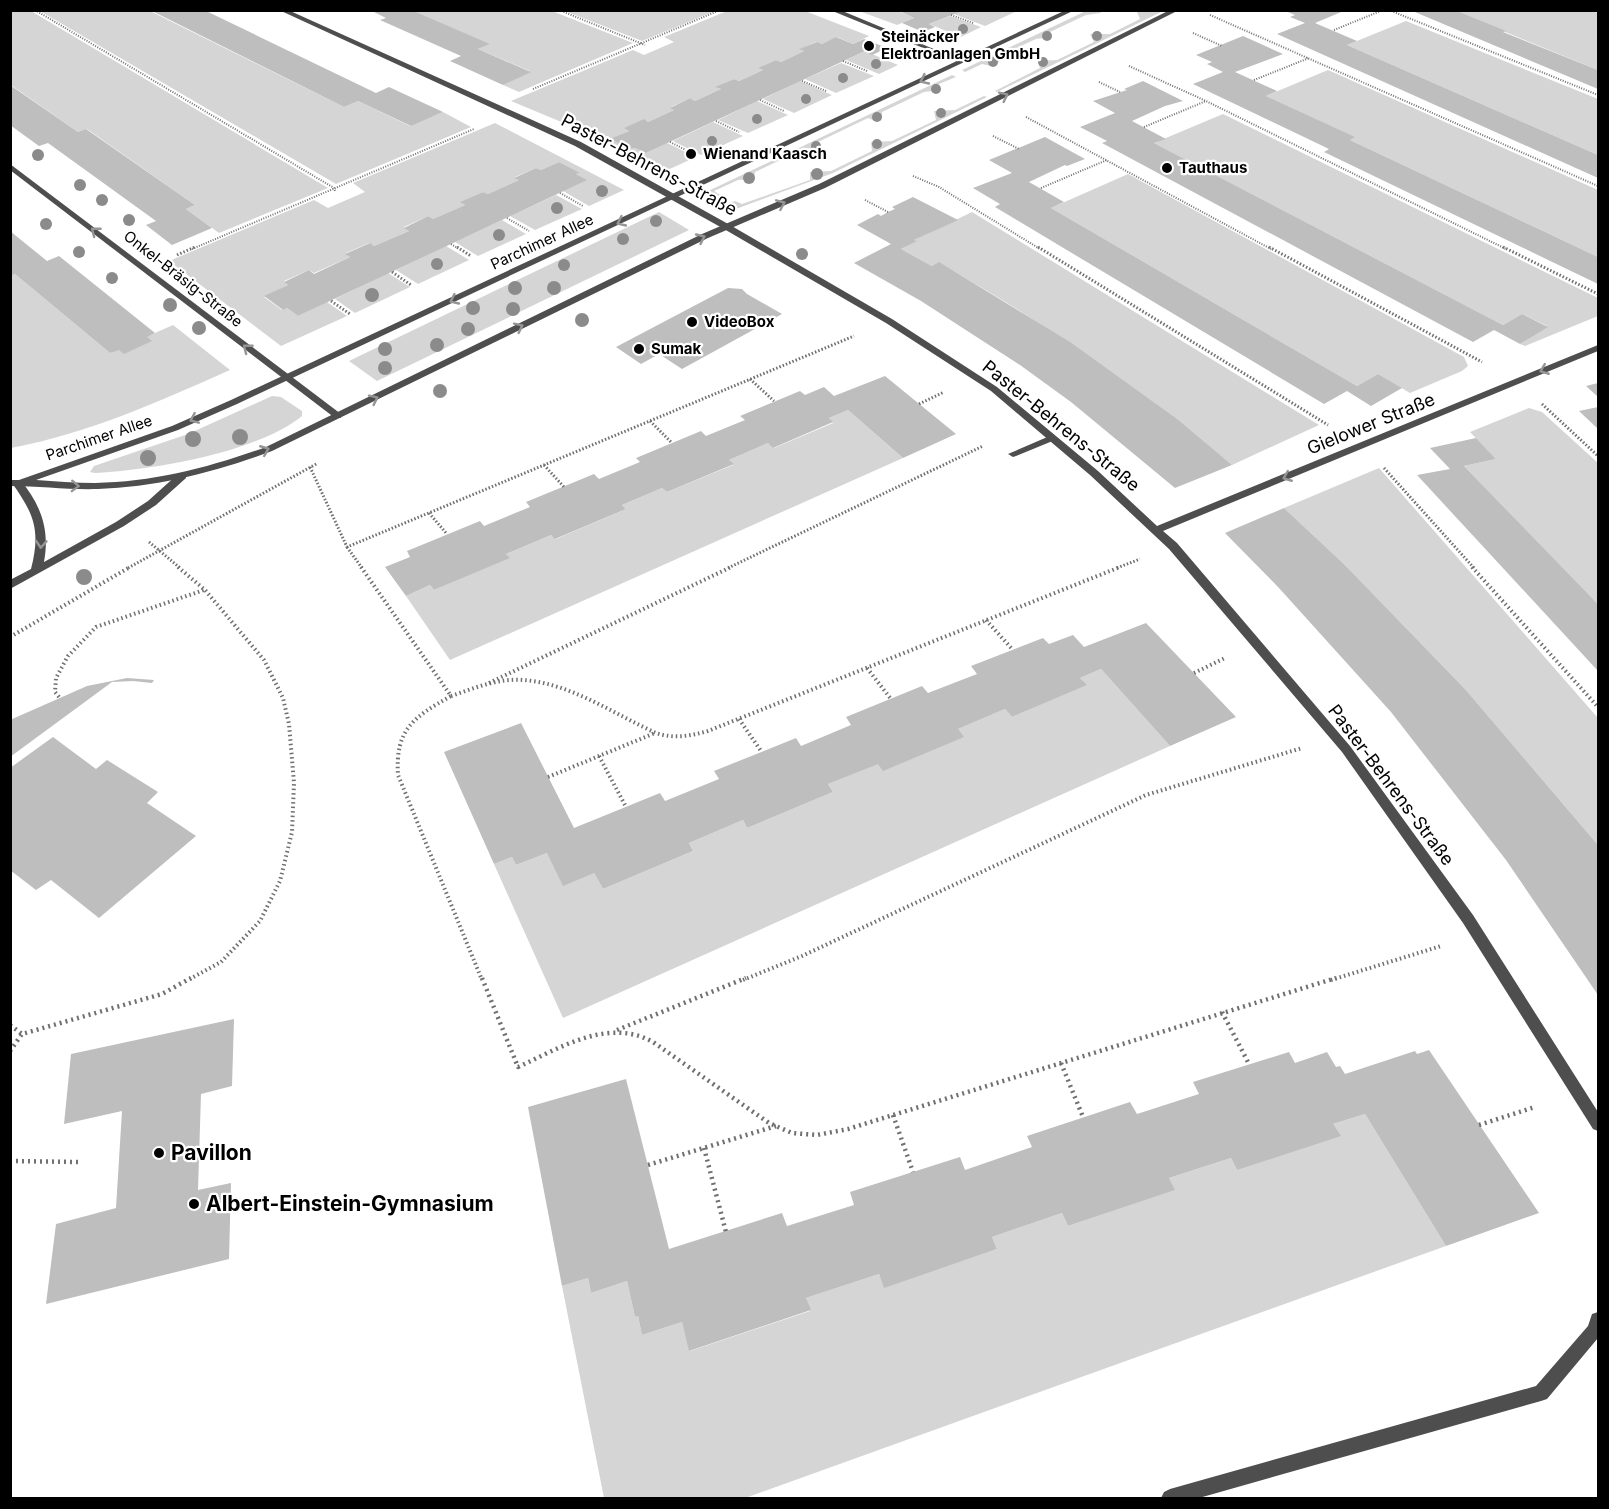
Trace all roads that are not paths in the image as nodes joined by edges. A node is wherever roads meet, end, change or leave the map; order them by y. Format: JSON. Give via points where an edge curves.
{"nodes":[{"id":1,"x":282,"y":10,"type":"edge"},
{"id":2,"x":833,"y":10,"type":"edge"},
{"id":3,"x":1072,"y":10,"type":"edge"},
{"id":4,"x":1176,"y":10,"type":"edge"},
{"id":5,"x":962,"y":62,"type":"junction"},
{"id":6,"x":10,"y":165,"type":"edge"},
{"id":7,"x":674,"y":197,"type":"junction"},
{"id":8,"x":727,"y":227,"type":"junction"},
{"id":9,"x":1599,"y":348,"type":"edge"},
{"id":10,"x":286,"y":379,"type":"junction"},
{"id":11,"x":338,"y":416,"type":"junction"},
{"id":12,"x":1052,"y":438,"type":"junction"},
{"id":13,"x":1013,"y":454,"type":"dead end"},
{"id":14,"x":182,"y":476,"type":"junction"},
{"id":15,"x":14,"y":483,"type":"edge"},
{"id":16,"x":1157,"y":531,"type":"junction"},
{"id":17,"x":36,"y":571,"type":"junction"},
{"id":18,"x":10,"y":585,"type":"edge"},
{"id":19,"x":1599,"y":1124,"type":"edge"},
{"id":20,"x":1599,"y":1320,"type":"edge"},
{"id":21,"x":1170,"y":1498,"type":"edge"}],
"edges":[{"from":1,"to":7,"type":"street","name":"Paster-Behrens-Straße","via":[[578,144]]},
{"from":2,"to":5,"type":"street"},
{"from":3,"to":5,"type":"street","name":"Parchimer Allee"},
{"from":8,"to":4,"type":"street","name":"Parchimer Allee","one_way":true,"via":[[822,186]]},
{"from":5,"to":7,"type":"street","name":"Parchimer Allee","one_way":true},
{"from":10,"to":6,"type":"street","name":"Onkel-Bräsig-Straße","one_way":true},
{"from":7,"to":8,"type":"street","name":"Paster-Behrens-Straße"},
{"from":7,"to":10,"type":"street","name":"Parchimer Allee","one_way":true},
{"from":11,"to":8,"type":"street","name":"Parchimer Allee","one_way":true},
{"from":8,"to":12,"type":"street","name":"Paster-Behrens-Straße","via":[[889,321],[994,389]]},
{"from":9,"to":16,"type":"street","name":"Gielower Straße","one_way":true},
{"from":10,"to":11,"type":"street","name":"Onkel-Bräsig-Straße"},
{"from":10,"to":15,"type":"street","name":"Parchimer Allee","one_way":true,"via":[[175,428]]},
{"from":14,"to":11,"type":"street","name":"Parchimer Allee","one_way":true,"via":[[269,449]]},
{"from":12,"to":13,"type":"street"},
{"from":12,"to":16,"type":"street","name":"Paster-Behrens-Straße"},
{"from":15,"to":14,"type":"street","name":"Parchimer Allee","one_way":true,"via":[[98,486]]},
{"from":14,"to":17,"type":"street","name":"Parchimer Allee","via":[[120,524]]},
{"from":15,"to":17,"type":"street","one_way":true,"via":[[31,501],[40,521]]},
{"from":16,"to":19,"type":"street","name":"Paster-Behrens-Straße","via":[[1346,749],[1468,919]]},
{"from":17,"to":18,"type":"street","name":"Parchimer Allee"},
{"from":20,"to":21,"type":"street","via":[[1541,1393]]}]}
